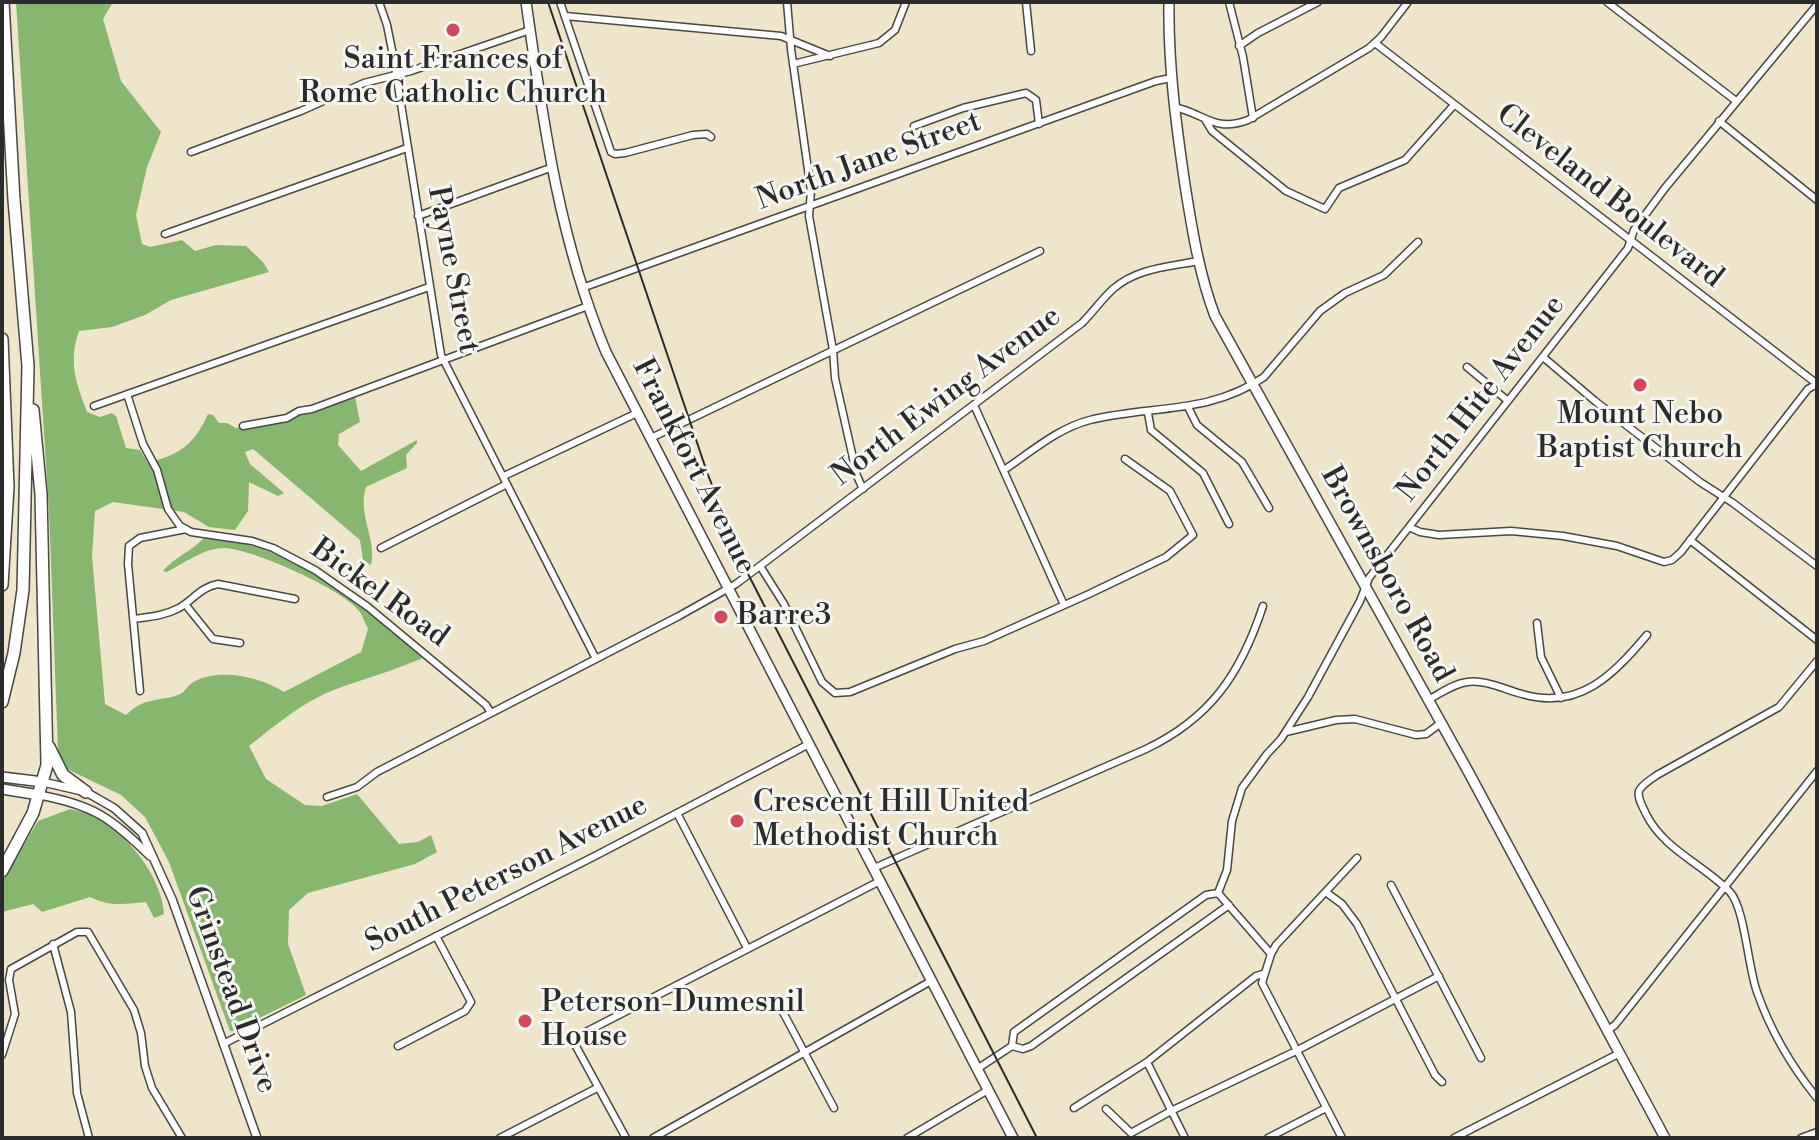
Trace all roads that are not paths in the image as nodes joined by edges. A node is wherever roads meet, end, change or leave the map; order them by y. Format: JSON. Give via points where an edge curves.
{"nodes":[{"id":1,"x":3,"y":2,"type":"edge"},
{"id":2,"x":379,"y":2,"type":"edge"},
{"id":3,"x":526,"y":2,"type":"edge"},
{"id":4,"x":560,"y":2,"type":"edge"},
{"id":5,"x":787,"y":2,"type":"edge"},
{"id":6,"x":906,"y":2,"type":"edge"},
{"id":7,"x":1026,"y":2,"type":"edge"},
{"id":8,"x":1169,"y":2,"type":"edge"},
{"id":9,"x":1229,"y":2,"type":"edge"},
{"id":10,"x":1318,"y":2,"type":"edge"},
{"id":11,"x":1408,"y":2,"type":"edge"},
{"id":12,"x":1607,"y":2,"type":"edge"},
{"id":13,"x":1817,"y":5,"type":"edge"},
{"id":14,"x":565,"y":16,"type":"junction"},
{"id":15,"x":530,"y":30,"type":"junction"},
{"id":16,"x":791,"y":39,"type":"junction"},
{"id":17,"x":1375,"y":43,"type":"junction"},
{"id":18,"x":1239,"y":46,"type":"junction"},
{"id":19,"x":1031,"y":51,"type":"dead end"},
{"id":20,"x":830,"y":56,"type":"junction"},
{"id":21,"x":793,"y":64,"type":"junction"},
{"id":22,"x":396,"y":74,"type":"junction"},
{"id":23,"x":1171,"y":78,"type":"junction"},
{"id":24,"x":1736,"y":101,"type":"junction"},
{"id":25,"x":1454,"y":105,"type":"junction"},
{"id":26,"x":1174,"y":107,"type":"junction"},
{"id":27,"x":1253,"y":118,"type":"junction"},
{"id":28,"x":1206,"y":121,"type":"junction"},
{"id":29,"x":1719,"y":121,"type":"junction"},
{"id":30,"x":1039,"y":124,"type":"junction"},
{"id":31,"x":914,"y":126,"type":"dead end"},
{"id":32,"x":711,"y":137,"type":"dead end"},
{"id":33,"x":407,"y":148,"type":"junction"},
{"id":34,"x":191,"y":152,"type":"dead end"},
{"id":35,"x":550,"y":168,"type":"junction"},
{"id":36,"x":1817,"y":200,"type":"edge"},
{"id":37,"x":810,"y":206,"type":"junction"},
{"id":38,"x":418,"y":216,"type":"junction"},
{"id":39,"x":165,"y":234,"type":"dead end"},
{"id":40,"x":1630,"y":240,"type":"junction"},
{"id":41,"x":1418,"y":242,"type":"dead end"},
{"id":42,"x":1040,"y":251,"type":"dead end"},
{"id":43,"x":1198,"y":261,"type":"junction"},
{"id":44,"x":429,"y":287,"type":"junction"},
{"id":45,"x":582,"y":288,"type":"junction"},
{"id":46,"x":588,"y":306,"type":"junction"},
{"id":47,"x":2,"y":339,"type":"edge"},
{"id":48,"x":833,"y":350,"type":"junction"},
{"id":49,"x":1543,"y":357,"type":"junction"},
{"id":50,"x":443,"y":359,"type":"junction"},
{"id":51,"x":28,"y":366,"type":"junction"},
{"id":52,"x":1467,"y":367,"type":"dead end"},
{"id":53,"x":1254,"y":384,"type":"junction"},
{"id":54,"x":1817,"y":384,"type":"edge"},
{"id":55,"x":127,"y":394,"type":"junction"},
{"id":56,"x":1508,"y":401,"type":"junction"},
{"id":57,"x":974,"y":405,"type":"junction"},
{"id":58,"x":94,"y":406,"type":"dead end"},
{"id":59,"x":1188,"y":407,"type":"junction"},
{"id":60,"x":637,"y":413,"type":"junction"},
{"id":61,"x":1148,"y":413,"type":"junction"},
{"id":62,"x":243,"y":426,"type":"dead end"},
{"id":63,"x":651,"y":438,"type":"junction"},
{"id":64,"x":1125,"y":459,"type":"dead end"},
{"id":65,"x":1004,"y":470,"type":"junction"},
{"id":66,"x":504,"y":476,"type":"junction"},
{"id":67,"x":507,"y":484,"type":"junction"},
{"id":68,"x":863,"y":489,"type":"junction"},
{"id":69,"x":1724,"y":498,"type":"junction"},
{"id":70,"x":1269,"y":508,"type":"dead end"},
{"id":71,"x":1229,"y":524,"type":"dead end"},
{"id":72,"x":1409,"y":527,"type":"junction"},
{"id":73,"x":186,"y":529,"type":"junction"},
{"id":74,"x":1690,"y":540,"type":"junction"},
{"id":75,"x":381,"y":548,"type":"dead end"},
{"id":76,"x":760,"y":566,"type":"junction"},
{"id":77,"x":1817,"y":566,"type":"edge"},
{"id":78,"x":2,"y":585,"type":"edge"},
{"id":79,"x":728,"y":588,"type":"junction"},
{"id":80,"x":1365,"y":589,"type":"junction"},
{"id":81,"x":295,"y":599,"type":"dead end"},
{"id":82,"x":185,"y":604,"type":"junction"},
{"id":83,"x":1064,"y":605,"type":"junction"},
{"id":84,"x":1263,"y":606,"type":"dead end"},
{"id":85,"x":133,"y":619,"type":"junction"},
{"id":86,"x":1537,"y":623,"type":"dead end"},
{"id":87,"x":1647,"y":635,"type":"dead end"},
{"id":88,"x":1817,"y":640,"type":"edge"},
{"id":89,"x":240,"y":643,"type":"dead end"},
{"id":90,"x":596,"y":659,"type":"junction"},
{"id":91,"x":1817,"y":661,"type":"edge"},
{"id":92,"x":140,"y":691,"type":"dead end"},
{"id":93,"x":1561,"y":698,"type":"junction"},
{"id":94,"x":1428,"y":700,"type":"junction"},
{"id":95,"x":2,"y":702,"type":"edge"},
{"id":96,"x":491,"y":713,"type":"junction"},
{"id":97,"x":1441,"y":723,"type":"junction"},
{"id":98,"x":1286,"y":732,"type":"junction"},
{"id":99,"x":47,"y":739,"type":"junction"},
{"id":100,"x":809,"y":744,"type":"junction"},
{"id":101,"x":1817,"y":771,"type":"edge"},
{"id":102,"x":2,"y":777,"type":"edge"},
{"id":103,"x":43,"y":782,"type":"junction"},
{"id":104,"x":2,"y":789,"type":"edge"},
{"id":105,"x":86,"y":792,"type":"junction"},
{"id":106,"x":39,"y":795,"type":"junction"},
{"id":107,"x":327,"y":797,"type":"dead end"},
{"id":108,"x":677,"y":813,"type":"junction"},
{"id":109,"x":1357,"y":858,"type":"dead end"},
{"id":110,"x":154,"y":859,"type":"junction"},
{"id":111,"x":874,"y":868,"type":"junction"},
{"id":112,"x":2,"y":871,"type":"edge"},
{"id":113,"x":880,"y":881,"type":"junction"},
{"id":114,"x":1391,"y":885,"type":"dead end"},
{"id":115,"x":1724,"y":888,"type":"junction"},
{"id":116,"x":1327,"y":893,"type":"junction"},
{"id":117,"x":1220,"y":895,"type":"junction"},
{"id":118,"x":1229,"y":905,"type":"junction"},
{"id":119,"x":436,"y":936,"type":"junction"},
{"id":120,"x":53,"y":944,"type":"junction"},
{"id":121,"x":747,"y":948,"type":"junction"},
{"id":122,"x":1271,"y":954,"type":"junction"},
{"id":123,"x":1263,"y":974,"type":"junction"},
{"id":124,"x":1439,"y":976,"type":"junction"},
{"id":125,"x":931,"y":981,"type":"junction"},
{"id":126,"x":776,"y":999,"type":"dead end"},
{"id":127,"x":1395,"y":999,"type":"junction"},
{"id":128,"x":1608,"y":1030,"type":"junction"},
{"id":129,"x":223,"y":1044,"type":"junction"},
{"id":130,"x":398,"y":1046,"type":"dead end"},
{"id":131,"x":1012,"y":1046,"type":"junction"},
{"id":132,"x":1296,"y":1051,"type":"junction"},
{"id":133,"x":804,"y":1052,"type":"junction"},
{"id":134,"x":1620,"y":1053,"type":"junction"},
{"id":135,"x":2,"y":1055,"type":"edge"},
{"id":136,"x":1481,"y":1058,"type":"dead end"},
{"id":137,"x":1147,"y":1062,"type":"junction"},
{"id":138,"x":977,"y":1069,"type":"junction"},
{"id":139,"x":1442,"y":1082,"type":"dead end"},
{"id":140,"x":597,"y":1088,"type":"junction"},
{"id":141,"x":988,"y":1090,"type":"junction"},
{"id":142,"x":1817,"y":1098,"type":"edge"},
{"id":143,"x":834,"y":1108,"type":"dead end"},
{"id":144,"x":1074,"y":1108,"type":"dead end"},
{"id":145,"x":1326,"y":1108,"type":"junction"},
{"id":146,"x":1106,"y":1109,"type":"dead end"},
{"id":147,"x":1171,"y":1111,"type":"junction"},
{"id":148,"x":1817,"y":1132,"type":"edge"},
{"id":149,"x":89,"y":1138,"type":"edge"},
{"id":150,"x":182,"y":1138,"type":"edge"},
{"id":151,"x":257,"y":1138,"type":"edge"},
{"id":152,"x":500,"y":1138,"type":"edge"},
{"id":153,"x":626,"y":1138,"type":"edge"},
{"id":154,"x":653,"y":1138,"type":"edge"},
{"id":155,"x":907,"y":1138,"type":"edge"},
{"id":156,"x":1013,"y":1138,"type":"edge"},
{"id":157,"x":1185,"y":1138,"type":"edge"},
{"id":158,"x":1268,"y":1138,"type":"edge"},
{"id":159,"x":1342,"y":1138,"type":"edge"},
{"id":160,"x":1454,"y":1138,"type":"edge"},
{"id":161,"x":1665,"y":1138,"type":"edge"},
{"id":162,"x":1801,"y":1138,"type":"edge"}],
"edges":[{"from":1,"to":51,"type":"highway"},
{"from":2,"to":22,"type":"street","name":"Payne Street"},
{"from":3,"to":15,"type":"main road","name":"Frankfort Avenue"},
{"from":4,"to":14,"type":"street"},
{"from":5,"to":16,"type":"street"},
{"from":6,"to":20,"type":"street","via":[[885,40]]},
{"from":7,"to":19,"type":"street"},
{"from":8,"to":23,"type":"main road","name":"Brownsboro Road"},
{"from":9,"to":18,"type":"street"},
{"from":10,"to":18,"type":"street"},
{"from":11,"to":17,"type":"street"},
{"from":12,"to":24,"type":"street"},
{"from":13,"to":24,"type":"street","name":"North Hite Avenue"},
{"from":14,"to":16,"type":"street"},
{"from":14,"to":32,"type":"street","via":[[613,153],[693,135]]},
{"from":15,"to":22,"type":"street"},
{"from":15,"to":35,"type":"main road","name":"Frankfort Avenue"},
{"from":16,"to":20,"type":"street"},
{"from":16,"to":21,"type":"street"},
{"from":17,"to":25,"type":"street","name":"Cleveland Boulevard"},
{"from":17,"to":27,"type":"street"},
{"from":18,"to":27,"type":"street"},
{"from":20,"to":21,"type":"street"},
{"from":21,"to":37,"type":"street"},
{"from":22,"to":33,"type":"street","name":"Payne Street"},
{"from":22,"to":34,"type":"street"},
{"from":23,"to":26,"type":"main road","name":"Brownsboro Road"},
{"from":23,"to":30,"type":"street","name":"North Jane Street"},
{"from":24,"to":29,"type":"street","name":"North Hite Avenue"},
{"from":25,"to":28,"type":"street","via":[[1405,160],[1339,188],[1325,209],[1286,191]]},
{"from":25,"to":40,"type":"street","name":"Cleveland Boulevard"},
{"from":26,"to":28,"type":"street"},
{"from":26,"to":43,"type":"main road","name":"Brownsboro Road"},
{"from":27,"to":28,"type":"street","via":[[1232,125]]},
{"from":29,"to":36,"type":"street"},
{"from":29,"to":40,"type":"street","name":"North Hite Avenue"},
{"from":30,"to":31,"type":"street","via":[[1036,100],[1026,93]]},
{"from":30,"to":37,"type":"street","name":"North Jane Street"},
{"from":33,"to":38,"type":"street","name":"Payne Street"},
{"from":33,"to":39,"type":"street"},
{"from":35,"to":38,"type":"street"},
{"from":35,"to":45,"type":"main road","name":"Frankfort Avenue"},
{"from":37,"to":45,"type":"street","name":"North Jane Street"},
{"from":37,"to":48,"type":"street"},
{"from":38,"to":44,"type":"street","name":"Payne Street"},
{"from":40,"to":49,"type":"street","name":"North Hite Avenue"},
{"from":40,"to":54,"type":"street","name":"Cleveland Boulevard"},
{"from":41,"to":53,"type":"street","via":[[1384,275],[1320,311]]},
{"from":42,"to":48,"type":"street"},
{"from":43,"to":53,"type":"main road","name":"Brownsboro Road","via":[[1215,316]]},
{"from":43,"to":57,"type":"street","name":"North Ewing Avenue","via":[[1127,278],[1082,323]]},
{"from":44,"to":50,"type":"street","name":"Payne Street"},
{"from":44,"to":55,"type":"street"},
{"from":45,"to":46,"type":"main road","name":"Frankfort Avenue"},
{"from":46,"to":50,"type":"street"},
{"from":46,"to":60,"type":"main road","name":"Frankfort Avenue"},
{"from":47,"to":78,"type":"highway","via":[[8,487]]},
{"from":48,"to":63,"type":"street"},
{"from":48,"to":68,"type":"street"},
{"from":49,"to":56,"type":"street","name":"North Hite Avenue"},
{"from":49,"to":69,"type":"street"},
{"from":50,"to":62,"type":"street","via":[[287,418]]},
{"from":50,"to":66,"type":"street","name":"Payne Street"},
{"from":51,"to":95,"type":"highway","via":[[23,590]]},
{"from":51,"to":99,"type":"highway","via":[[41,494]]},
{"from":52,"to":56,"type":"street"},
{"from":53,"to":59,"type":"street"},
{"from":53,"to":80,"type":"main road","name":"Brownsboro Road"},
{"from":54,"to":69,"type":"street"},
{"from":55,"to":58,"type":"street"},
{"from":55,"to":73,"type":"street","via":[[168,509]]},
{"from":56,"to":72,"type":"street","name":"North Hite Avenue"},
{"from":57,"to":65,"type":"street"},
{"from":57,"to":68,"type":"street","name":"North Ewing Avenue"},
{"from":59,"to":61,"type":"street"},
{"from":59,"to":70,"type":"street","via":[[1197,425],[1242,462]]},
{"from":60,"to":63,"type":"main road","name":"Frankfort Avenue"},
{"from":60,"to":66,"type":"street"},
{"from":61,"to":65,"type":"street","via":[[1076,424]]},
{"from":61,"to":71,"type":"street","via":[[1151,430],[1203,473]]},
{"from":63,"to":79,"type":"main road","name":"Frankfort Avenue"},
{"from":64,"to":83,"type":"street","via":[[1170,491],[1193,535],[1166,557]]},
{"from":65,"to":83,"type":"street"},
{"from":66,"to":67,"type":"street","name":"Payne Street"},
{"from":67,"to":75,"type":"street"},
{"from":67,"to":90,"type":"street","name":"Payne Street"},
{"from":68,"to":76,"type":"street","name":"North Ewing Avenue"},
{"from":69,"to":74,"type":"street"},
{"from":69,"to":77,"type":"street"},
{"from":72,"to":74,"type":"street","via":[[1439,535],[1511,531],[1563,536],[1617,546],[1660,562],[1676,558]]},
{"from":72,"to":80,"type":"street","name":"North Hite Avenue"},
{"from":73,"to":85,"type":"street","via":[[140,538],[129,546]]},
{"from":73,"to":96,"type":"street","name":"Bickel Road","via":[[252,541],[315,570],[402,634]]},
{"from":74,"to":88,"type":"street"},
{"from":76,"to":79,"type":"street","name":"North Ewing Avenue"},
{"from":76,"to":83,"type":"street","via":[[822,682],[835,693],[984,641]]},
{"from":79,"to":90,"type":"street","name":"North Ewing Avenue"},
{"from":79,"to":100,"type":"main road","name":"Frankfort Avenue"},
{"from":80,"to":94,"type":"main road","name":"Brownsboro Road"},
{"from":80,"to":98,"type":"street","name":"North Hite Avenue"},
{"from":81,"to":82,"type":"street","via":[[218,584]]},
{"from":82,"to":85,"type":"street","via":[[159,616]]},
{"from":82,"to":89,"type":"street","via":[[213,639]]},
{"from":84,"to":111,"type":"street","via":[[1243,657],[1213,703],[1168,737]]},
{"from":85,"to":92,"type":"street"},
{"from":86,"to":93,"type":"street","via":[[1541,657]]},
{"from":87,"to":93,"type":"street","via":[[1614,673]]},
{"from":90,"to":96,"type":"street","name":"North Ewing Avenue"},
{"from":91,"to":115,"type":"street","via":[[1779,707],[1640,789],[1640,802],[1658,834]]},
{"from":93,"to":94,"type":"street","via":[[1543,700],[1471,681]]},
{"from":94,"to":97,"type":"main road","name":"Brownsboro Road"},
{"from":96,"to":107,"type":"street","name":"North Ewing Avenue","via":[[357,787]]},
{"from":97,"to":98,"type":"street","via":[[1416,735],[1355,719]]},
{"from":97,"to":128,"type":"main road","name":"Brownsboro Road"},
{"from":98,"to":117,"type":"street","name":"North Hite Avenue","via":[[1238,798]]},
{"from":99,"to":103,"type":"highway"},
{"from":99,"to":105,"type":"highway","via":[[63,775]]},
{"from":100,"to":108,"type":"street","name":"South Peterson Avenue"},
{"from":100,"to":111,"type":"main road","name":"Frankfort Avenue"},
{"from":101,"to":115,"type":"street"},
{"from":102,"to":103,"type":"main road","name":"Grinstead Drive"},
{"from":103,"to":105,"type":"street","name":"Grinstead Drive"},
{"from":103,"to":106,"type":"highway"},
{"from":104,"to":106,"type":"main road","name":"Grinstead Drive"},
{"from":105,"to":110,"type":"street","name":"Grinstead Drive","via":[[127,818],[142,833]]},
{"from":106,"to":110,"type":"street","name":"Grinstead Drive","via":[[96,811]]},
{"from":106,"to":112,"type":"highway"},
{"from":108,"to":119,"type":"street","name":"South Peterson Avenue"},
{"from":108,"to":121,"type":"street"},
{"from":109,"to":116,"type":"street"},
{"from":110,"to":129,"type":"street","name":"Grinstead Drive"},
{"from":111,"to":113,"type":"main road","name":"Frankfort Avenue"},
{"from":113,"to":121,"type":"street"},
{"from":113,"to":125,"type":"main road","name":"Frankfort Avenue"},
{"from":114,"to":124,"type":"street"},
{"from":115,"to":128,"type":"street"},
{"from":115,"to":142,"type":"street","via":[[1739,911],[1763,1008]]},
{"from":116,"to":122,"type":"street"},
{"from":116,"to":127,"type":"street","via":[[1351,914]]},
{"from":117,"to":118,"type":"street"},
{"from":117,"to":131,"type":"street","via":[[1206,895],[1014,1032]]},
{"from":118,"to":122,"type":"street"},
{"from":118,"to":131,"type":"street","via":[[1031,1046]]},
{"from":119,"to":129,"type":"street","name":"South Peterson Avenue"},
{"from":119,"to":130,"type":"street","via":[[471,1002],[465,1011]]},
{"from":120,"to":135,"type":"street","via":[[11,969],[15,1014]]},
{"from":120,"to":149,"type":"street","via":[[69,1001],[77,1093]]},
{"from":120,"to":150,"type":"street","via":[[81,931],[92,936],[134,1010],[152,1088]]},
{"from":121,"to":140,"type":"street","via":[[572,1039]]},
{"from":122,"to":123,"type":"street"},
{"from":123,"to":132,"type":"street","via":[[1264,988]]},
{"from":123,"to":137,"type":"street"},
{"from":124,"to":127,"type":"street"},
{"from":124,"to":136,"type":"street"},
{"from":125,"to":133,"type":"street"},
{"from":125,"to":138,"type":"main road","name":"Frankfort Avenue"},
{"from":126,"to":133,"type":"street"},
{"from":127,"to":132,"type":"street"},
{"from":127,"to":139,"type":"street"},
{"from":128,"to":134,"type":"main road","name":"Brownsboro Road"},
{"from":129,"to":151,"type":"street","name":"Grinstead Drive"},
{"from":131,"to":138,"type":"street"},
{"from":132,"to":145,"type":"street"},
{"from":132,"to":147,"type":"street"},
{"from":133,"to":143,"type":"street"},
{"from":133,"to":154,"type":"street"},
{"from":134,"to":160,"type":"street"},
{"from":134,"to":161,"type":"main road","name":"Brownsboro Road"},
{"from":137,"to":144,"type":"street"},
{"from":137,"to":147,"type":"street"},
{"from":138,"to":141,"type":"main road","name":"Frankfort Avenue"},
{"from":140,"to":152,"type":"street"},
{"from":140,"to":153,"type":"street"},
{"from":141,"to":155,"type":"street"},
{"from":141,"to":156,"type":"main road","name":"Frankfort Avenue"},
{"from":145,"to":158,"type":"street"},
{"from":145,"to":159,"type":"street"},
{"from":146,"to":147,"type":"street","via":[[1127,1133]]},
{"from":147,"to":157,"type":"street"},
{"from":148,"to":162,"type":"street"}]}
